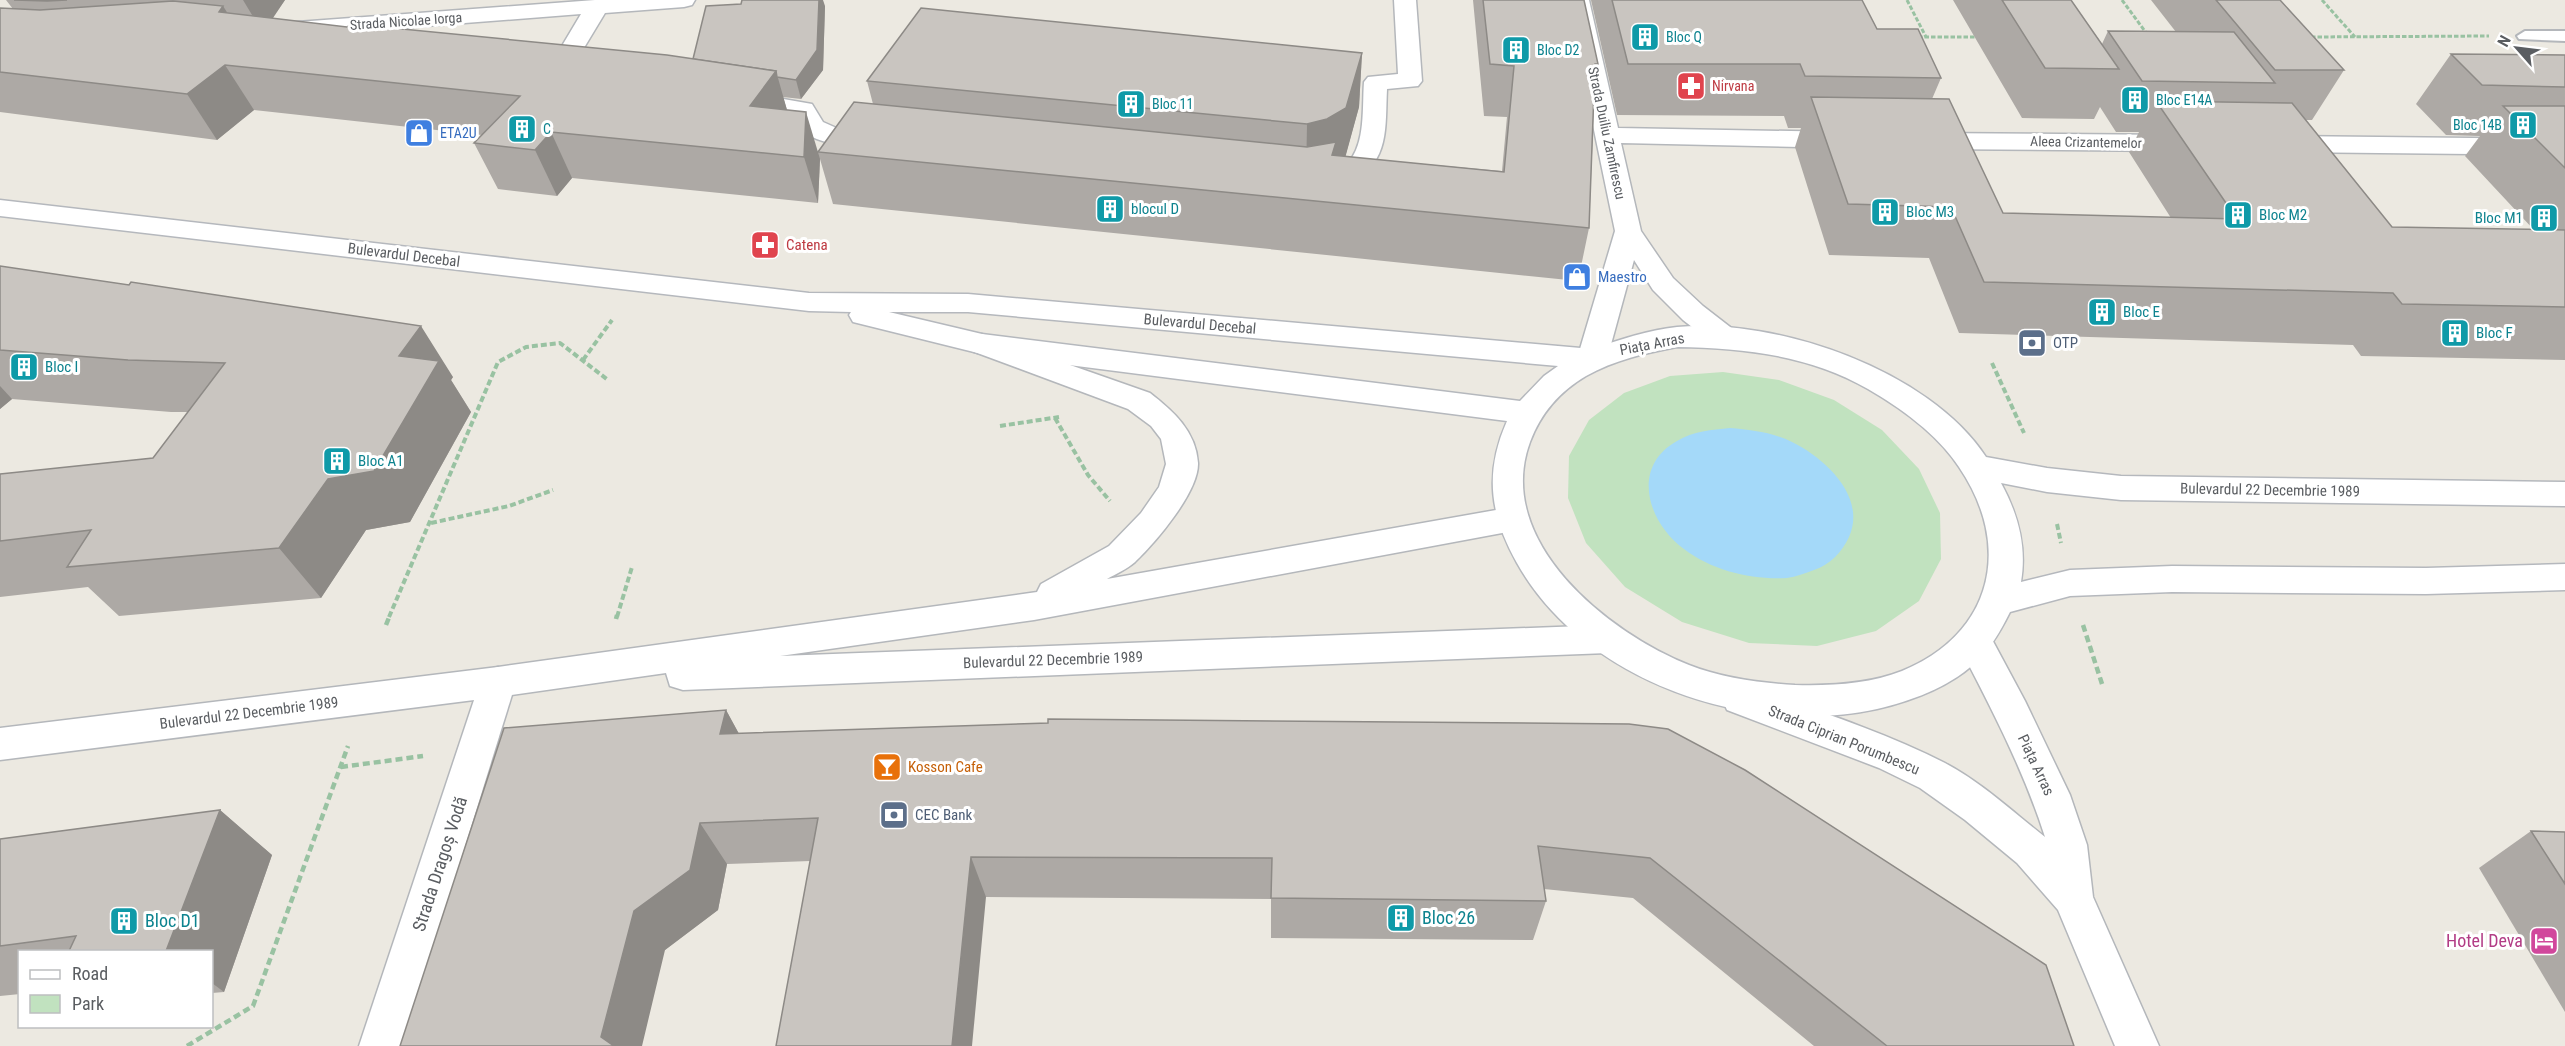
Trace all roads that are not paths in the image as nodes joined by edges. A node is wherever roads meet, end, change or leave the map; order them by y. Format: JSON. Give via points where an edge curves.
{"nodes":[{"id":1,"x":684,"y":0,"type":"edge"},
{"id":2,"x":1405,"y":0,"type":"edge"},
{"id":3,"x":1578,"y":0,"type":"edge"},
{"id":4,"x":597,"y":7,"type":"junction"},
{"id":5,"x":2525,"y":36,"type":"road end"},
{"id":6,"x":2565,"y":36,"type":"edge"},
{"id":7,"x":333,"y":49,"type":"edge"},
{"id":8,"x":559,"y":72,"type":"edge"},
{"id":9,"x":722,"y":96,"type":"edge"},
{"id":10,"x":1608,"y":135,"type":"junction"},
{"id":11,"x":1869,"y":140,"type":"edge"},
{"id":12,"x":1905,"y":141,"type":"edge"},
{"id":13,"x":2205,"y":144,"type":"edge"},
{"id":14,"x":2253,"y":144,"type":"edge"},
{"id":15,"x":897,"y":147,"type":"edge"},
{"id":16,"x":2565,"y":147,"type":"edge"},
{"id":17,"x":1306,"y":189,"type":"edge"},
{"id":18,"x":0,"y":208,"type":"edge"},
{"id":19,"x":1628,"y":231,"type":"junction"},
{"id":20,"x":809,"y":302,"type":"junction"},
{"id":21,"x":1724,"y":337,"type":"junction"},
{"id":22,"x":982,"y":344,"type":"junction"},
{"id":23,"x":1592,"y":359,"type":"junction"},
{"id":24,"x":1527,"y":413,"type":"junction"},
{"id":25,"x":1977,"y":467,"type":"junction"},
{"id":26,"x":2565,"y":494,"type":"edge"},
{"id":27,"x":1513,"y":519,"type":"junction"},
{"id":28,"x":2565,"y":577,"type":"edge"},
{"id":29,"x":2000,"y":602,"type":"junction"},
{"id":30,"x":1034,"y":606,"type":"junction"},
{"id":31,"x":1608,"y":639,"type":"junction"},
{"id":32,"x":1975,"y":642,"type":"junction"},
{"id":33,"x":498,"y":682,"type":"junction"},
{"id":34,"x":1699,"y":683,"type":"junction"},
{"id":35,"x":0,"y":744,"type":"edge"},
{"id":36,"x":2073,"y":897,"type":"junction"},
{"id":37,"x":381,"y":1046,"type":"edge"},
{"id":38,"x":2137,"y":1046,"type":"edge"}],
"edges":[{"from":1,"to":4,"type":"street","name":"Strada Nicolae Iorga"},
{"from":2,"to":17,"type":"street","via":[[1410,81],[1376,82],[1371,148],[1347,185]]},
{"from":3,"to":10,"type":"street","name":"Strada Duiliu Zamfirescu"},
{"from":4,"to":7,"type":"street","name":"Strada Nicolae Iorga","via":[[278,37]]},
{"from":4,"to":8,"type":"street"},
{"from":5,"to":6,"type":"lane"},
{"from":9,"to":15,"type":"street","via":[[803,108],[813,127],[862,143]]},
{"from":10,"to":11,"type":"street"},
{"from":10,"to":19,"type":"street","name":"Strada Duiliu Zamfirescu"},
{"from":12,"to":13,"type":"street","name":"Aleea Crizantemelor"},
{"from":14,"to":16,"type":"street"},
{"from":18,"to":20,"type":"street","name":"Bulevardul Decebal"},
{"from":19,"to":21,"type":"street","via":[[1663,284]]},
{"from":19,"to":23,"type":"street"},
{"from":20,"to":22,"type":"street","name":"Bulevardul Decebal"},
{"from":20,"to":23,"type":"street","name":"Bulevardul Decebal","via":[[968,303]]},
{"from":21,"to":23,"type":"street","name":"Piața Arras","via":[[1677,337],[1632,345]]},
{"from":21,"to":25,"type":"street","name":"Piața Arras","via":[[1813,353],[1892,389],[1953,438]]},
{"from":22,"to":24,"type":"street","name":"Bulevardul Decebal"},
{"from":22,"to":30,"type":"street","via":[[1139,401],[1162,418],[1176,436],[1182,464],[1174,489],[1153,522],[1121,555]]},
{"from":23,"to":24,"type":"street","name":"Piața Arras","via":[[1566,374]]},
{"from":24,"to":27,"type":"street","name":"Piața Arras","via":[[1508,463]]},
{"from":25,"to":26,"type":"street","name":"Bulevardul 22 Decembrie 1989","via":[[2121,488]]},
{"from":25,"to":29,"type":"street","name":"Piața Arras","via":[[2000,515],[2007,566]]},
{"from":27,"to":30,"type":"street","name":"Bulevardul 22 Decembrie 1989"},
{"from":27,"to":31,"type":"street","name":"Piața Arras","via":[[1532,561],[1564,602]]},
{"from":28,"to":29,"type":"street","via":[[2070,583]]},
{"from":29,"to":32,"type":"street","name":"Piața Arras"},
{"from":30,"to":33,"type":"street","name":"Bulevardul 22 Decembrie 1989"},
{"from":31,"to":33,"type":"street","name":"Bulevardul 22 Decembrie 1989"},
{"from":31,"to":34,"type":"street","name":"Piața Arras","via":[[1651,664]]},
{"from":32,"to":34,"type":"street","name":"Piața Arras","via":[[1944,668],[1904,687],[1858,699],[1806,702],[1752,697]]},
{"from":32,"to":36,"type":"street","name":"Piața Arras","via":[[2051,795],[2067,845]]},
{"from":33,"to":35,"type":"street","name":"Bulevardul 22 Decembrie 1989"},
{"from":33,"to":37,"type":"street","name":"Strada Dragoș Vodă"},
{"from":34,"to":36,"type":"street","name":"Strada Ciprian Porumbescu","via":[[1892,756],[1934,776],[2031,850]]},
{"from":36,"to":38,"type":"street","name":"Strada Ciprian Porumbescu"}]}
